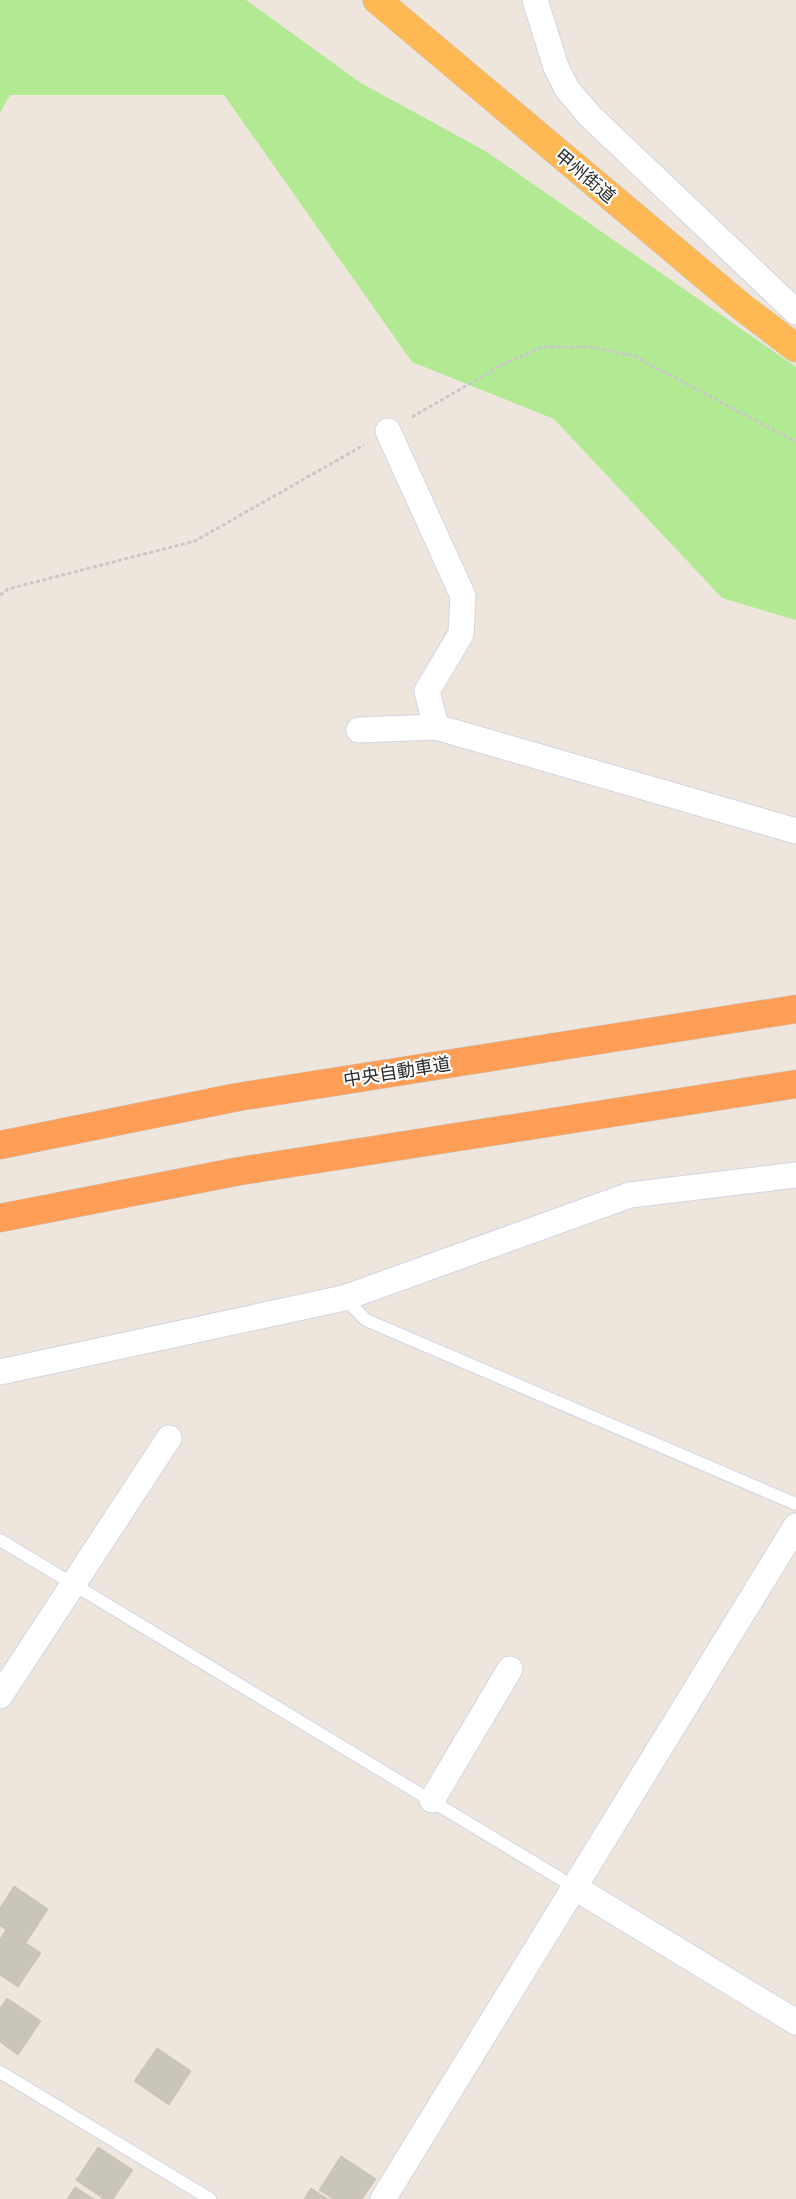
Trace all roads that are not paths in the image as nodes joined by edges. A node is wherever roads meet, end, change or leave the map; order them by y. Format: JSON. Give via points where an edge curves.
{"nodes":[{"id":1,"x":377,"y":0,"type":"edge"},
{"id":2,"x":535,"y":0,"type":"edge"},
{"id":3,"x":796,"y":312,"type":"edge"},
{"id":4,"x":796,"y":348,"type":"edge"},
{"id":5,"x":388,"y":431,"type":"dead end"},
{"id":6,"x":436,"y":727,"type":"junction"},
{"id":7,"x":359,"y":730,"type":"dead end"},
{"id":8,"x":796,"y":831,"type":"edge"},
{"id":9,"x":796,"y":1009,"type":"edge"},
{"id":10,"x":796,"y":1084,"type":"edge"},
{"id":11,"x":0,"y":1145,"type":"edge"},
{"id":12,"x":796,"y":1175,"type":"edge"},
{"id":13,"x":0,"y":1218,"type":"edge"},
{"id":14,"x":344,"y":1298,"type":"junction"},
{"id":15,"x":0,"y":1372,"type":"edge"},
{"id":16,"x":169,"y":1438,"type":"dead end"},
{"id":17,"x":796,"y":1504,"type":"edge"},
{"id":18,"x":796,"y":1526,"type":"edge"},
{"id":19,"x":0,"y":1540,"type":"edge"},
{"id":20,"x":74,"y":1584,"type":"junction"},
{"id":21,"x":510,"y":1669,"type":"dead end"},
{"id":22,"x":0,"y":1696,"type":"edge"},
{"id":23,"x":432,"y":1800,"type":"junction"},
{"id":24,"x":574,"y":1887,"type":"junction"},
{"id":25,"x":796,"y":2022,"type":"edge"},
{"id":26,"x":0,"y":2072,"type":"edge"},
{"id":27,"x":210,"y":2199,"type":"edge"},
{"id":28,"x":383,"y":2199,"type":"edge"}],
"edges":[{"from":1,"to":4,"type":"highway","name":"甲州街道","via":[[742,307]]},
{"from":2,"to":3,"type":"street","via":[[556,67],[567,88],[590,116]]},
{"from":5,"to":6,"type":"street","via":[[463,596],[460,634],[427,691]]},
{"from":6,"to":7,"type":"street"},
{"from":6,"to":8,"type":"street"},
{"from":9,"to":11,"type":"highway","name":"中央自動車道","via":[[238,1098]]},
{"from":10,"to":13,"type":"highway","via":[[240,1171]]},
{"from":12,"to":14,"type":"street","via":[[630,1195]]},
{"from":14,"to":15,"type":"street"},
{"from":14,"to":17,"type":"lane","via":[[366,1320]]},
{"from":16,"to":20,"type":"street"},
{"from":18,"to":24,"type":"street"},
{"from":19,"to":20,"type":"lane"},
{"from":20,"to":22,"type":"street"},
{"from":20,"to":23,"type":"lane"},
{"from":21,"to":23,"type":"street"},
{"from":23,"to":24,"type":"lane"},
{"from":24,"to":25,"type":"street"},
{"from":24,"to":28,"type":"street"},
{"from":26,"to":27,"type":"lane"}]}
